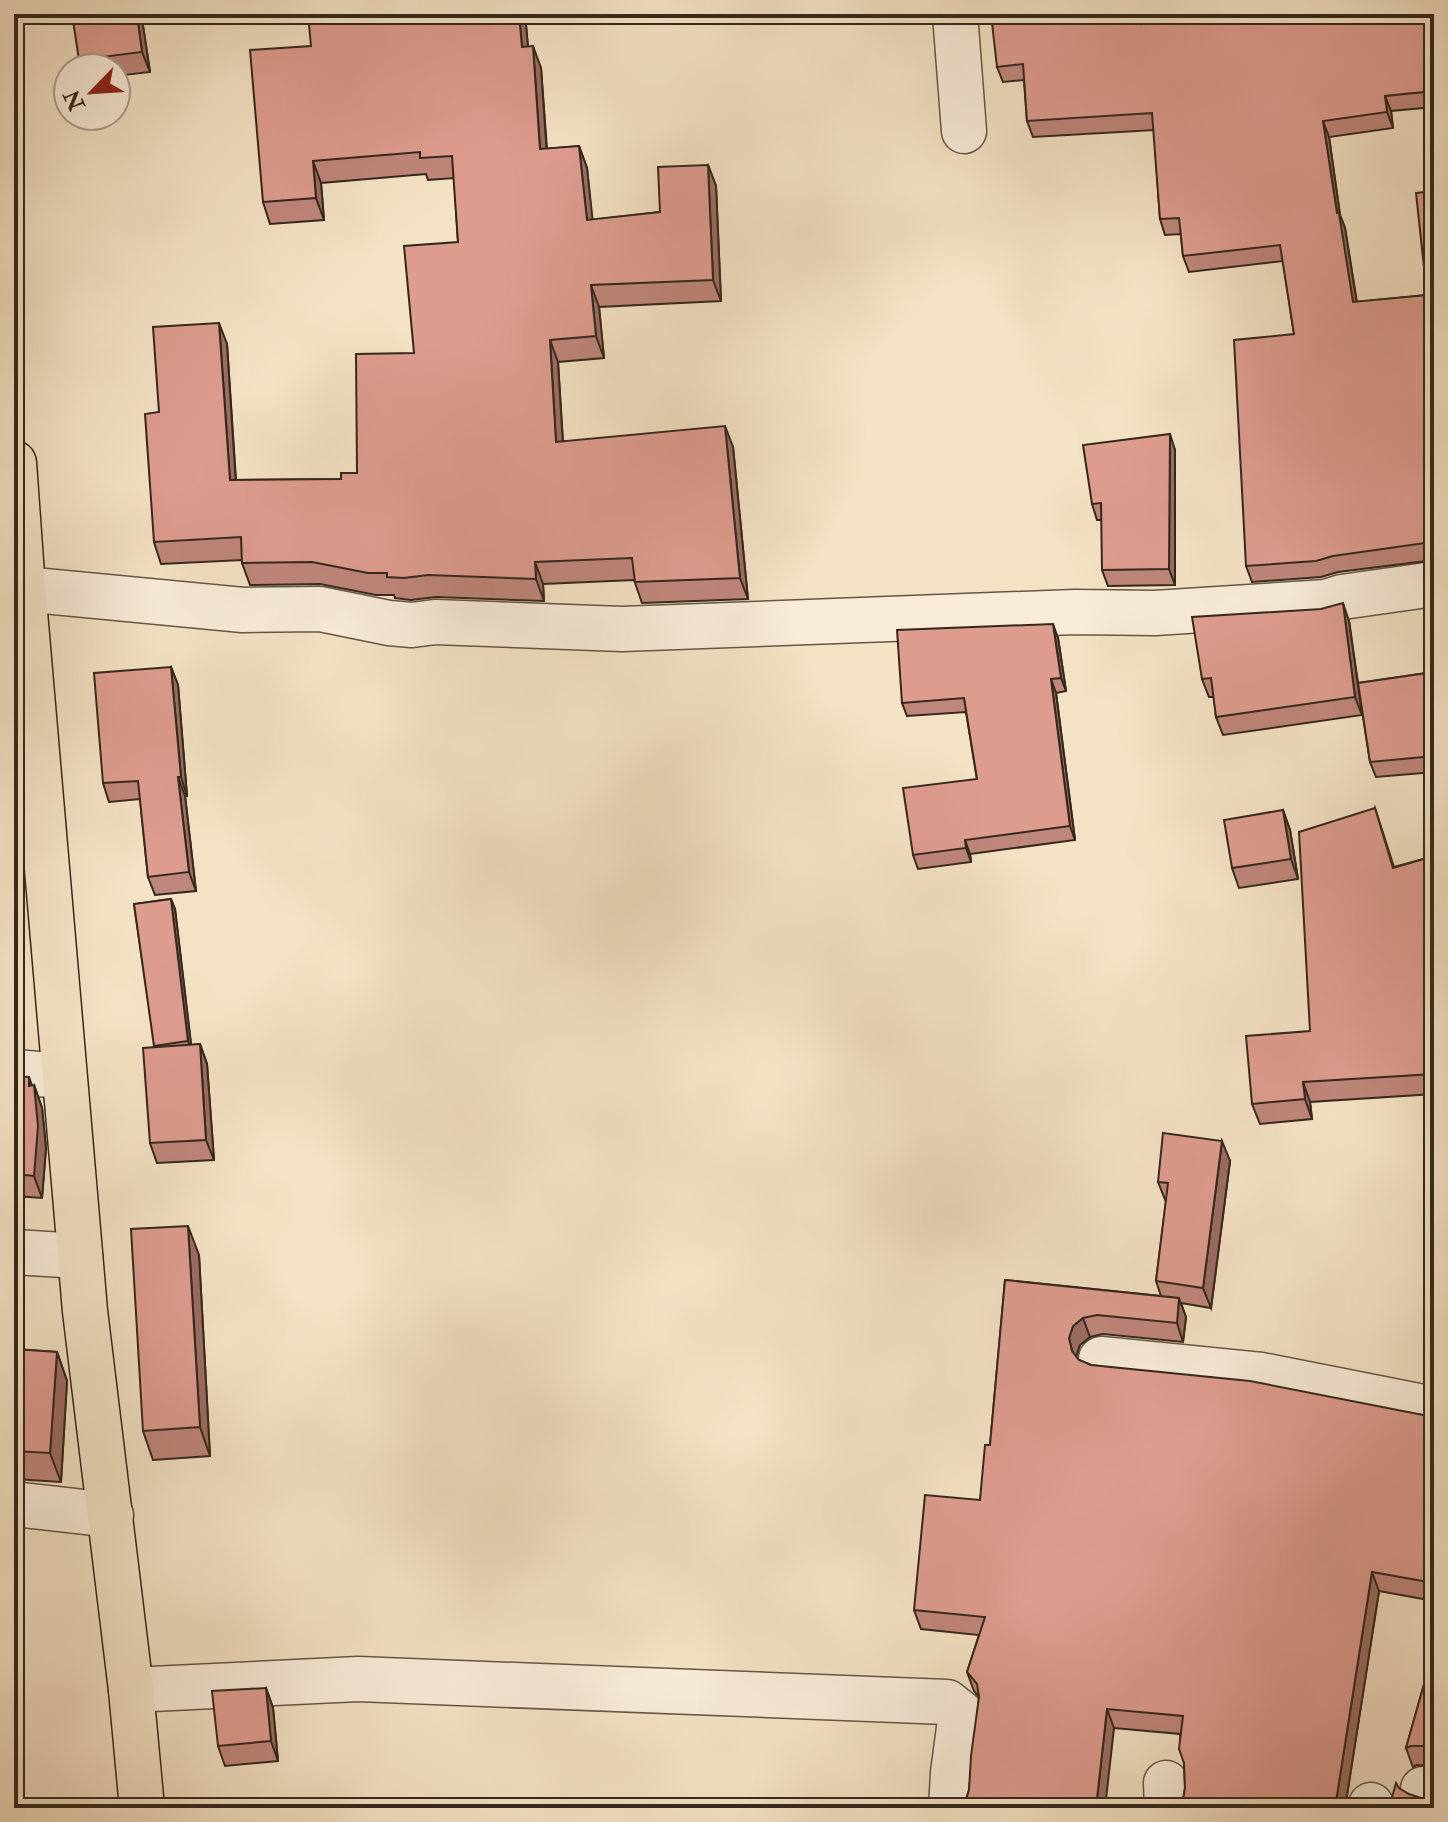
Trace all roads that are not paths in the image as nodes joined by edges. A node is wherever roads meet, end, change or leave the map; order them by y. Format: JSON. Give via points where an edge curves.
{"nodes":[{"id":1,"x":955,"y":14,"type":"edge"},
{"id":2,"x":964,"y":131,"type":"dead end"},
{"id":3,"x":14,"y":466,"type":"edge"},
{"id":4,"x":1434,"y":584,"type":"edge"},
{"id":5,"x":23,"y":589,"type":"junction"},
{"id":6,"x":14,"y":1072,"type":"edge"},
{"id":7,"x":63,"y":1076,"type":"junction"},
{"id":8,"x":14,"y":1252,"type":"edge"},
{"id":9,"x":80,"y":1256,"type":"junction"},
{"id":10,"x":1101,"y":1359,"type":"dead end"},
{"id":11,"x":1434,"y":1409,"type":"edge"},
{"id":12,"x":14,"y":1504,"type":"edge"},
{"id":13,"x":111,"y":1515,"type":"junction"},
{"id":14,"x":131,"y":1690,"type":"junction"},
{"id":15,"x":142,"y":1808,"type":"edge"},
{"id":16,"x":951,"y":1808,"type":"edge"}],
"edges":[{"from":1,"to":2,"type":"street"},
{"from":3,"to":5,"type":"main road"},
{"from":4,"to":5,"type":"street","via":[[1326,602],[1155,613],[622,629],[400,624],[320,609],[243,610]]},
{"from":5,"to":7,"type":"main road"},
{"from":6,"to":7,"type":"street"},
{"from":7,"to":9,"type":"main road"},
{"from":8,"to":9,"type":"street"},
{"from":9,"to":13,"type":"main road"},
{"from":10,"to":11,"type":"street","via":[[1261,1375]]},
{"from":12,"to":13,"type":"street"},
{"from":13,"to":14,"type":"main road"},
{"from":14,"to":15,"type":"main road"},
{"from":14,"to":16,"type":"street","via":[[358,1679],[947,1702],[961,1713]]}]}
